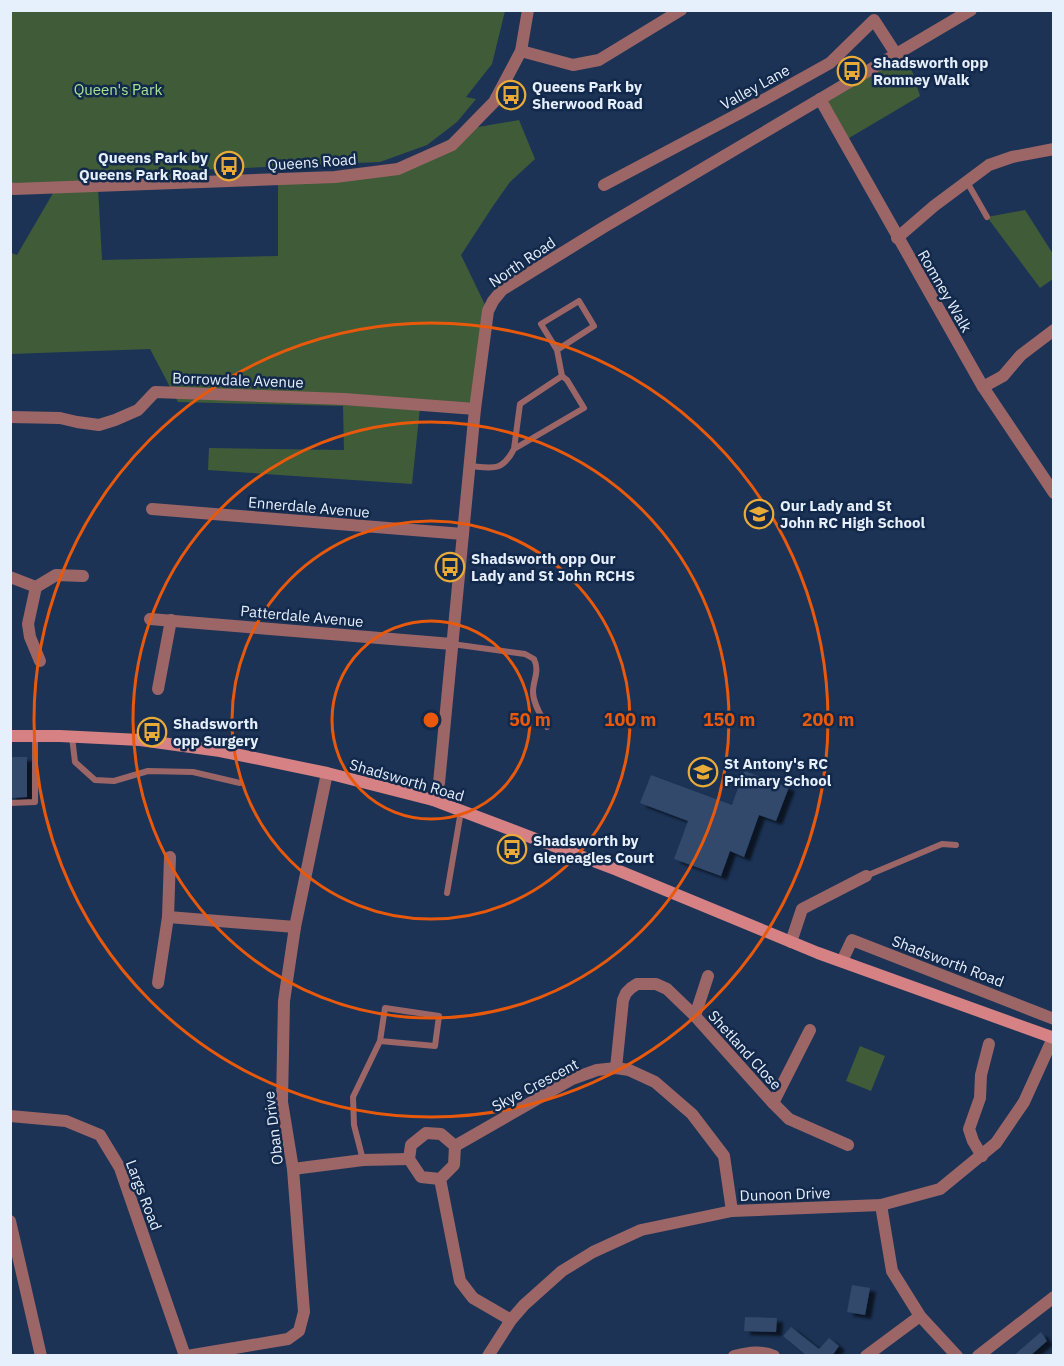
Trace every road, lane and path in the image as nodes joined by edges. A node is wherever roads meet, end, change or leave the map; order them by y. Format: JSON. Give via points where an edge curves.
{"nodes":[{"id":1,"x":528,"y":10,"type":"edge"},
{"id":2,"x":681,"y":10,"type":"edge"},
{"id":3,"x":971,"y":10,"type":"edge"},
{"id":4,"x":521,"y":51,"type":"junction"},
{"id":5,"x":896,"y":54,"type":"junction"},
{"id":6,"x":820,"y":99,"type":"junction"},
{"id":7,"x":1053,"y":149,"type":"edge"},
{"id":8,"x":966,"y":182,"type":"junction"},
{"id":9,"x":604,"y":185,"type":"dead end"},
{"id":10,"x":10,"y":188,"type":"edge"},
{"id":11,"x":987,"y":217,"type":"dead end"},
{"id":12,"x":897,"y":238,"type":"junction"},
{"id":13,"x":1053,"y":330,"type":"edge"},
{"id":14,"x":557,"y":350,"type":"junction"},
{"id":15,"x":562,"y":376,"type":"junction"},
{"id":16,"x":983,"y":387,"type":"junction"},
{"id":17,"x":475,"y":409,"type":"junction"},
{"id":18,"x":10,"y":417,"type":"edge"},
{"id":19,"x":514,"y":449,"type":"junction"},
{"id":20,"x":470,"y":466,"type":"junction"},
{"id":21,"x":1053,"y":493,"type":"edge"},
{"id":22,"x":152,"y":509,"type":"dead end"},
{"id":23,"x":463,"y":534,"type":"junction"},
{"id":24,"x":83,"y":576,"type":"dead end"},
{"id":25,"x":10,"y":578,"type":"edge"},
{"id":26,"x":36,"y":587,"type":"junction"},
{"id":27,"x":150,"y":619,"type":"dead end"},
{"id":28,"x":171,"y":620,"type":"junction"},
{"id":29,"x":452,"y":644,"type":"junction"},
{"id":30,"x":40,"y":661,"type":"dead end"},
{"id":31,"x":158,"y":689,"type":"dead end"},
{"id":32,"x":547,"y":728,"type":"dead end"},
{"id":33,"x":10,"y":736,"type":"edge"},
{"id":34,"x":35,"y":736,"type":"junction"},
{"id":35,"x":72,"y":737,"type":"junction"},
{"id":36,"x":327,"y":773,"type":"junction"},
{"id":37,"x":240,"y":783,"type":"dead end"},
{"id":38,"x":433,"y":800,"type":"junction"},
{"id":39,"x":10,"y":803,"type":"edge"},
{"id":40,"x":461,"y":810,"type":"junction"},
{"id":41,"x":956,"y":845,"type":"dead end"},
{"id":42,"x":170,"y":857,"type":"dead end"},
{"id":43,"x":866,"y":876,"type":"joint"},
{"id":44,"x":447,"y":893,"type":"dead end"},
{"id":45,"x":168,"y":917,"type":"junction"},
{"id":46,"x":295,"y":927,"type":"junction"},
{"id":47,"x":791,"y":942,"type":"junction"},
{"id":48,"x":842,"y":961,"type":"junction"},
{"id":49,"x":708,"y":976,"type":"dead end"},
{"id":50,"x":158,"y":982,"type":"dead end"},
{"id":51,"x":695,"y":1016,"type":"junction"},
{"id":52,"x":1053,"y":1019,"type":"edge"},
{"id":53,"x":810,"y":1030,"type":"dead end"},
{"id":54,"x":1053,"y":1038,"type":"edge"},
{"id":55,"x":380,"y":1041,"type":"junction"},
{"id":56,"x":989,"y":1044,"type":"dead end"},
{"id":57,"x":616,"y":1068,"type":"junction"},
{"id":58,"x":772,"y":1103,"type":"junction"},
{"id":59,"x":10,"y":1116,"type":"edge"},
{"id":60,"x":848,"y":1145,"type":"dead end"},
{"id":61,"x":455,"y":1146,"type":"junction"},
{"id":62,"x":982,"y":1156,"type":"junction"},
{"id":63,"x":409,"y":1159,"type":"junction"},
{"id":64,"x":363,"y":1160,"type":"junction"},
{"id":65,"x":293,"y":1169,"type":"junction"},
{"id":66,"x":440,"y":1179,"type":"junction"},
{"id":67,"x":881,"y":1205,"type":"junction"},
{"id":68,"x":732,"y":1211,"type":"junction"},
{"id":69,"x":10,"y":1221,"type":"edge"},
{"id":70,"x":1053,"y":1297,"type":"edge"},
{"id":71,"x":920,"y":1316,"type":"junction"},
{"id":72,"x":511,"y":1320,"type":"junction"},
{"id":73,"x":41,"y":1356,"type":"edge"},
{"id":74,"x":186,"y":1356,"type":"edge"},
{"id":75,"x":488,"y":1356,"type":"edge"},
{"id":76,"x":734,"y":1356,"type":"edge"},
{"id":77,"x":774,"y":1356,"type":"edge"},
{"id":78,"x":866,"y":1356,"type":"edge"},
{"id":79,"x":957,"y":1356,"type":"edge"},
{"id":80,"x":978,"y":1356,"type":"edge"}],
"edges":[{"from":1,"to":4,"type":"street","name":"Queens Road"},
{"from":2,"to":4,"type":"street","via":[[599,60],[573,65]]},
{"from":3,"to":5,"type":"street","name":"North Road"},
{"from":4,"to":10,"type":"street","name":"Queens Road","via":[[494,102],[452,145],[398,169],[335,177]]},
{"from":5,"to":6,"type":"street","name":"North Road"},
{"from":5,"to":9,"type":"street","name":"Valley Lane","via":[[874,20],[830,63]]},
{"from":6,"to":12,"type":"street","name":"Romney Walk"},
{"from":6,"to":17,"type":"street","name":"North Road","via":[[502,291],[488,311]]},
{"from":7,"to":8,"type":"street","via":[[989,165]]},
{"from":8,"to":11,"type":"lane"},
{"from":8,"to":12,"type":"street"},
{"from":12,"to":16,"type":"street","name":"Romney Walk"},
{"from":13,"to":16,"type":"street","via":[[1003,376]]},
{"from":14,"to":14,"type":"lane","via":[[594,326],[579,301],[541,324]]},
{"from":14,"to":15,"type":"lane"},
{"from":15,"to":19,"type":"lane","via":[[520,404]]},
{"from":15,"to":19,"type":"lane","via":[[584,408]]},
{"from":16,"to":21,"type":"street","name":"Romney Walk"},
{"from":17,"to":18,"type":"street","name":"Borrowdale Avenue","via":[[344,399],[155,392],[138,410],[99,425],[60,418]]},
{"from":17,"to":20,"type":"street","name":"North Road"},
{"from":19,"to":20,"type":"lane","via":[[495,468]]},
{"from":20,"to":23,"type":"street","name":"North Road"},
{"from":22,"to":23,"type":"street","name":"Ennerdale Avenue"},
{"from":23,"to":29,"type":"street","name":"North Road"},
{"from":24,"to":26,"type":"street","via":[[56,575]]},
{"from":25,"to":26,"type":"street"},
{"from":26,"to":30,"type":"street","via":[[28,624]]},
{"from":27,"to":28,"type":"street","name":"Patterdale Avenue"},
{"from":28,"to":29,"type":"street","name":"Patterdale Avenue"},
{"from":28,"to":31,"type":"street"},
{"from":29,"to":32,"type":"lane","via":[[525,654],[534,659],[534,699]]},
{"from":29,"to":38,"type":"street","name":"North Road","via":[[439,783]]},
{"from":33,"to":34,"type":"main road","name":"Shadsworth Road"},
{"from":34,"to":35,"type":"main road","name":"Shadsworth Road"},
{"from":34,"to":39,"type":"lane","via":[[35,802]]},
{"from":35,"to":36,"type":"main road","name":"Shadsworth Road","via":[[140,740]]},
{"from":35,"to":37,"type":"lane","via":[[75,762],[95,780],[114,781],[148,771],[193,772]]},
{"from":36,"to":38,"type":"main road","name":"Shadsworth Road"},
{"from":36,"to":46,"type":"street","name":"Oban Drive"},
{"from":38,"to":40,"type":"main road","name":"Shadsworth Road"},
{"from":40,"to":44,"type":"lane"},
{"from":40,"to":47,"type":"main road","name":"Shadsworth Road"},
{"from":41,"to":43,"type":"lane","via":[[942,844]]},
{"from":42,"to":45,"type":"street"},
{"from":43,"to":47,"type":"street","via":[[802,909]]},
{"from":45,"to":46,"type":"street"},
{"from":45,"to":50,"type":"street"},
{"from":46,"to":65,"type":"street","name":"Oban Drive","via":[[284,1001],[282,1102]]},
{"from":47,"to":48,"type":"main road","name":"Shadsworth Road"},
{"from":48,"to":52,"type":"street","name":"Shadsworth Road","via":[[852,940]]},
{"from":48,"to":54,"type":"main road","name":"Shadsworth Road"},
{"from":49,"to":51,"type":"street","name":"Shetland Close"},
{"from":51,"to":57,"type":"street","name":"Shetland Close","via":[[663,986],[644,983],[631,988],[622,1000]]},
{"from":51,"to":58,"type":"street","name":"Shetland Close"},
{"from":53,"to":58,"type":"street","name":"Shetland Close"},
{"from":54,"to":62,"type":"street","name":"Dunoon Drive","via":[[1024,1102],[996,1143]]},
{"from":55,"to":55,"type":"lane","via":[[385,1008],[439,1016],[435,1046]]},
{"from":55,"to":64,"type":"lane","via":[[353,1097],[354,1125]]},
{"from":56,"to":62,"type":"street","via":[[980,1098],[969,1129]]},
{"from":57,"to":61,"type":"street","name":"Skye Crescent","via":[[572,1079]]},
{"from":57,"to":68,"type":"street","name":"Skye Crescent","via":[[655,1082],[692,1114],[724,1156]]},
{"from":58,"to":60,"type":"street","name":"Shetland Close","via":[[789,1119]]},
{"from":59,"to":74,"type":"street","name":"Largs Road","via":[[66,1121],[100,1135],[120,1168]]},
{"from":61,"to":63,"type":"street","via":[[441,1134],[426,1133],[411,1145]]},
{"from":61,"to":66,"type":"street","via":[[454,1165]]},
{"from":62,"to":67,"type":"street","name":"Dunoon Drive","via":[[940,1189]]},
{"from":63,"to":64,"type":"street"},
{"from":63,"to":66,"type":"street","via":[[421,1177]]},
{"from":64,"to":65,"type":"street"},
{"from":65,"to":74,"type":"street","name":"Oban Drive","via":[[304,1312],[299,1330],[288,1339]]},
{"from":66,"to":72,"type":"street","via":[[460,1281],[473,1298]]},
{"from":67,"to":68,"type":"street","name":"Dunoon Drive"},
{"from":67,"to":71,"type":"street","via":[[892,1271]]},
{"from":68,"to":72,"type":"street","name":"Dunoon Drive","via":[[641,1230],[592,1252],[562,1271]]},
{"from":69,"to":73,"type":"street"},
{"from":70,"to":80,"type":"street"},
{"from":71,"to":78,"type":"street"},
{"from":71,"to":79,"type":"street"},
{"from":72,"to":75,"type":"street","name":"Dunoon Drive"},
{"from":76,"to":77,"type":"street","via":[[766,1352]]}]}
